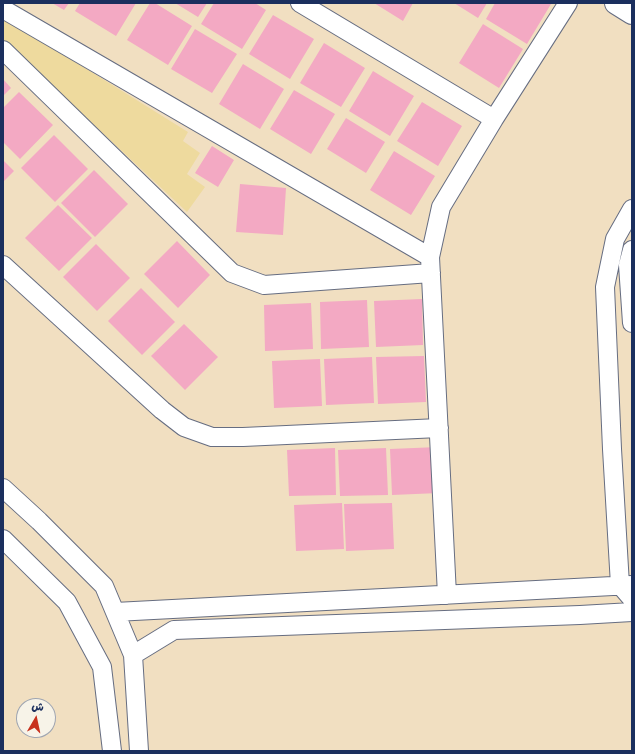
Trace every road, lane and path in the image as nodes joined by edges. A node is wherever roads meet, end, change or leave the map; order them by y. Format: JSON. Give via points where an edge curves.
{"nodes":[{"id":1,"x":300,"y":3,"type":"edge"},
{"id":2,"x":568,"y":3,"type":"edge"},
{"id":3,"x":616,"y":3,"type":"edge"},
{"id":4,"x":3,"y":9,"type":"edge"},
{"id":5,"x":632,"y":13,"type":"edge"},
{"id":6,"x":3,"y":50,"type":"edge"},
{"id":7,"x":494,"y":119,"type":"junction"},
{"id":8,"x":632,"y":209,"type":"edge"},
{"id":9,"x":632,"y":250,"type":"edge"},
{"id":10,"x":3,"y":265,"type":"edge"},
{"id":11,"x":431,"y":265,"type":"junction"},
{"id":12,"x":632,"y":323,"type":"edge"},
{"id":13,"x":439,"y":428,"type":"junction"},
{"id":14,"x":3,"y":488,"type":"edge"},
{"id":15,"x":3,"y":539,"type":"edge"},
{"id":16,"x":626,"y":585,"type":"edge"},
{"id":17,"x":447,"y":595,"type":"junction"},
{"id":18,"x":632,"y":599,"type":"edge"},
{"id":19,"x":114,"y":612,"type":"junction"},
{"id":20,"x":632,"y":612,"type":"edge"},
{"id":21,"x":133,"y":655,"type":"junction"},
{"id":22,"x":112,"y":751,"type":"edge"},
{"id":23,"x":139,"y":751,"type":"edge"}],
"edges":[{"from":1,"to":7,"type":"street"},
{"from":2,"to":7,"type":"street"},
{"from":3,"to":5,"type":"street"},
{"from":4,"to":11,"type":"street"},
{"from":6,"to":11,"type":"street","via":[[232,273],[264,285]]},
{"from":7,"to":11,"type":"street","via":[[441,207]]},
{"from":8,"to":16,"type":"street","via":[[615,239],[605,287],[612,449]]},
{"from":9,"to":12,"type":"street","via":[[628,265]]},
{"from":10,"to":13,"type":"street","via":[[162,410],[184,427],[212,437]]},
{"from":11,"to":13,"type":"street"},
{"from":13,"to":17,"type":"street"},
{"from":14,"to":19,"type":"street","via":[[104,586]]},
{"from":15,"to":22,"type":"street","via":[[67,602],[102,667]]},
{"from":16,"to":17,"type":"street"},
{"from":16,"to":18,"type":"street"},
{"from":17,"to":19,"type":"street"},
{"from":19,"to":21,"type":"street"},
{"from":20,"to":21,"type":"street","via":[[174,630]]},
{"from":21,"to":23,"type":"street"}]}
